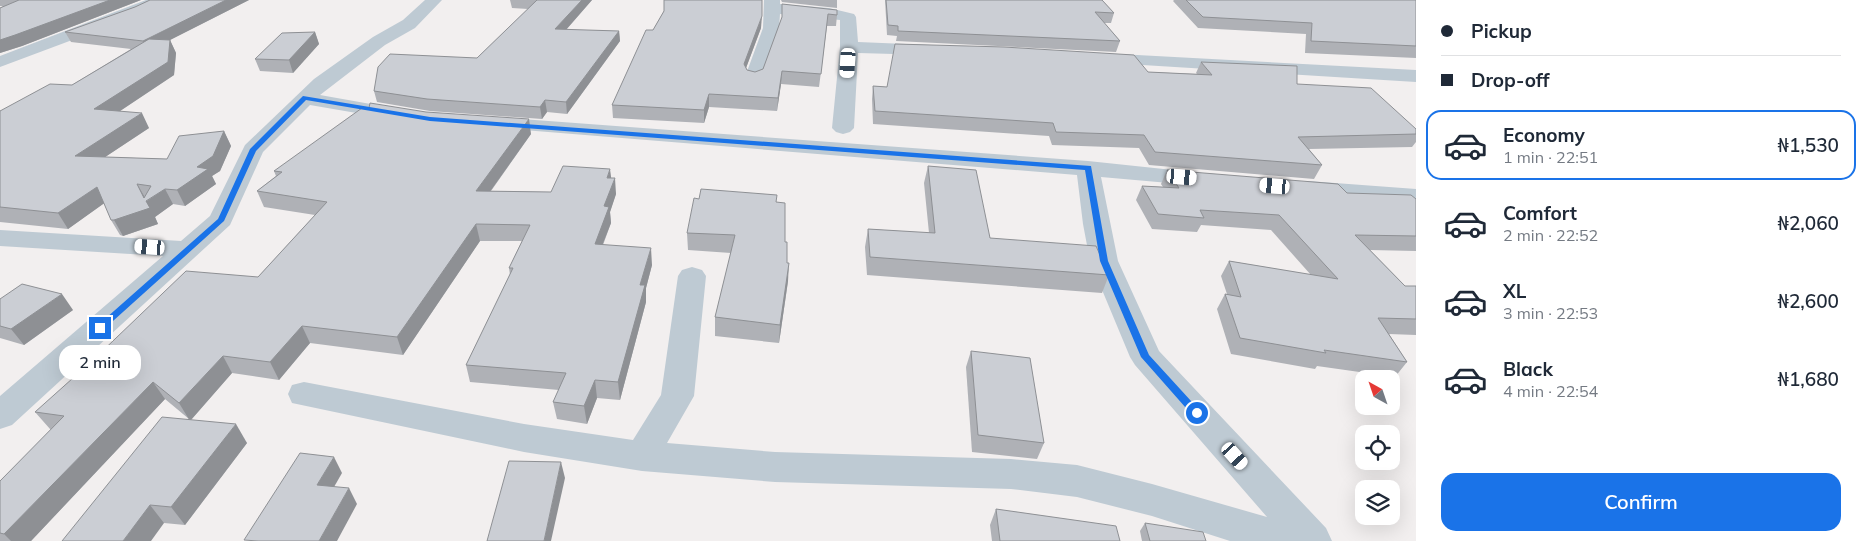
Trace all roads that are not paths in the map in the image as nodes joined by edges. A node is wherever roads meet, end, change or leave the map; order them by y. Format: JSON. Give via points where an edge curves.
{"nodes":[{"id":1,"x":159,"y":0,"type":"edge"},
{"id":2,"x":434,"y":0,"type":"edge"},
{"id":3,"x":771,"y":4,"type":"edge"},
{"id":4,"x":849,"y":47,"type":"junction"},
{"id":5,"x":946,"y":51,"type":"edge"},
{"id":6,"x":1086,"y":57,"type":"edge"},
{"id":7,"x":0,"y":62,"type":"edge"},
{"id":8,"x":1416,"y":76,"type":"edge"},
{"id":9,"x":754,"y":78,"type":"edge"},
{"id":10,"x":305,"y":98,"type":"junction"},
{"id":11,"x":420,"y":118,"type":"edge"},
{"id":12,"x":468,"y":122,"type":"edge"},
{"id":13,"x":843,"y":128,"type":"junction"},
{"id":14,"x":800,"y":145,"type":"junction"},
{"id":15,"x":868,"y":151,"type":"junction"},
{"id":16,"x":1088,"y":168,"type":"junction"},
{"id":17,"x":1226,"y":181,"type":"edge"},
{"id":18,"x":1285,"y":186,"type":"edge"},
{"id":19,"x":1416,"y":196,"type":"edge"},
{"id":20,"x":0,"y":238,"type":"edge"},
{"id":21,"x":188,"y":250,"type":"junction"},
{"id":22,"x":692,"y":276,"type":"dead end"},
{"id":23,"x":304,"y":394,"type":"dead end"},
{"id":24,"x":0,"y":416,"type":"edge"},
{"id":25,"x":642,"y":456,"type":"junction"},
{"id":26,"x":1287,"y":541,"type":"edge"},
{"id":27,"x":1312,"y":541,"type":"edge"}],
"edges":[{"from":1,"to":7,"type":"street"},
{"from":2,"to":10,"type":"street","via":[[409,24],[379,41]]},
{"from":3,"to":4,"type":"street","via":[[782,10],[836,13],[848,17]]},
{"from":3,"to":9,"type":"street","via":[[771,28]]},
{"from":4,"to":5,"type":"street"},
{"from":4,"to":13,"type":"street"},
{"from":6,"to":8,"type":"street"},
{"from":10,"to":11,"type":"street"},
{"from":10,"to":21,"type":"street","via":[[253,150],[221,220]]},
{"from":12,"to":14,"type":"street"},
{"from":13,"to":14,"type":"street"},
{"from":13,"to":15,"type":"street"},
{"from":14,"to":15,"type":"street"},
{"from":15,"to":16,"type":"street"},
{"from":16,"to":17,"type":"street"},
{"from":16,"to":27,"type":"street","via":[[1104,261],[1146,357]]},
{"from":18,"to":19,"type":"street"},
{"from":20,"to":21,"type":"street"},
{"from":21,"to":24,"type":"street"},
{"from":22,"to":25,"type":"street","via":[[677,396]]},
{"from":23,"to":25,"type":"street","via":[[524,438]]},
{"from":25,"to":26,"type":"street","via":[[775,467],[1011,474],[1077,481]]}]}
